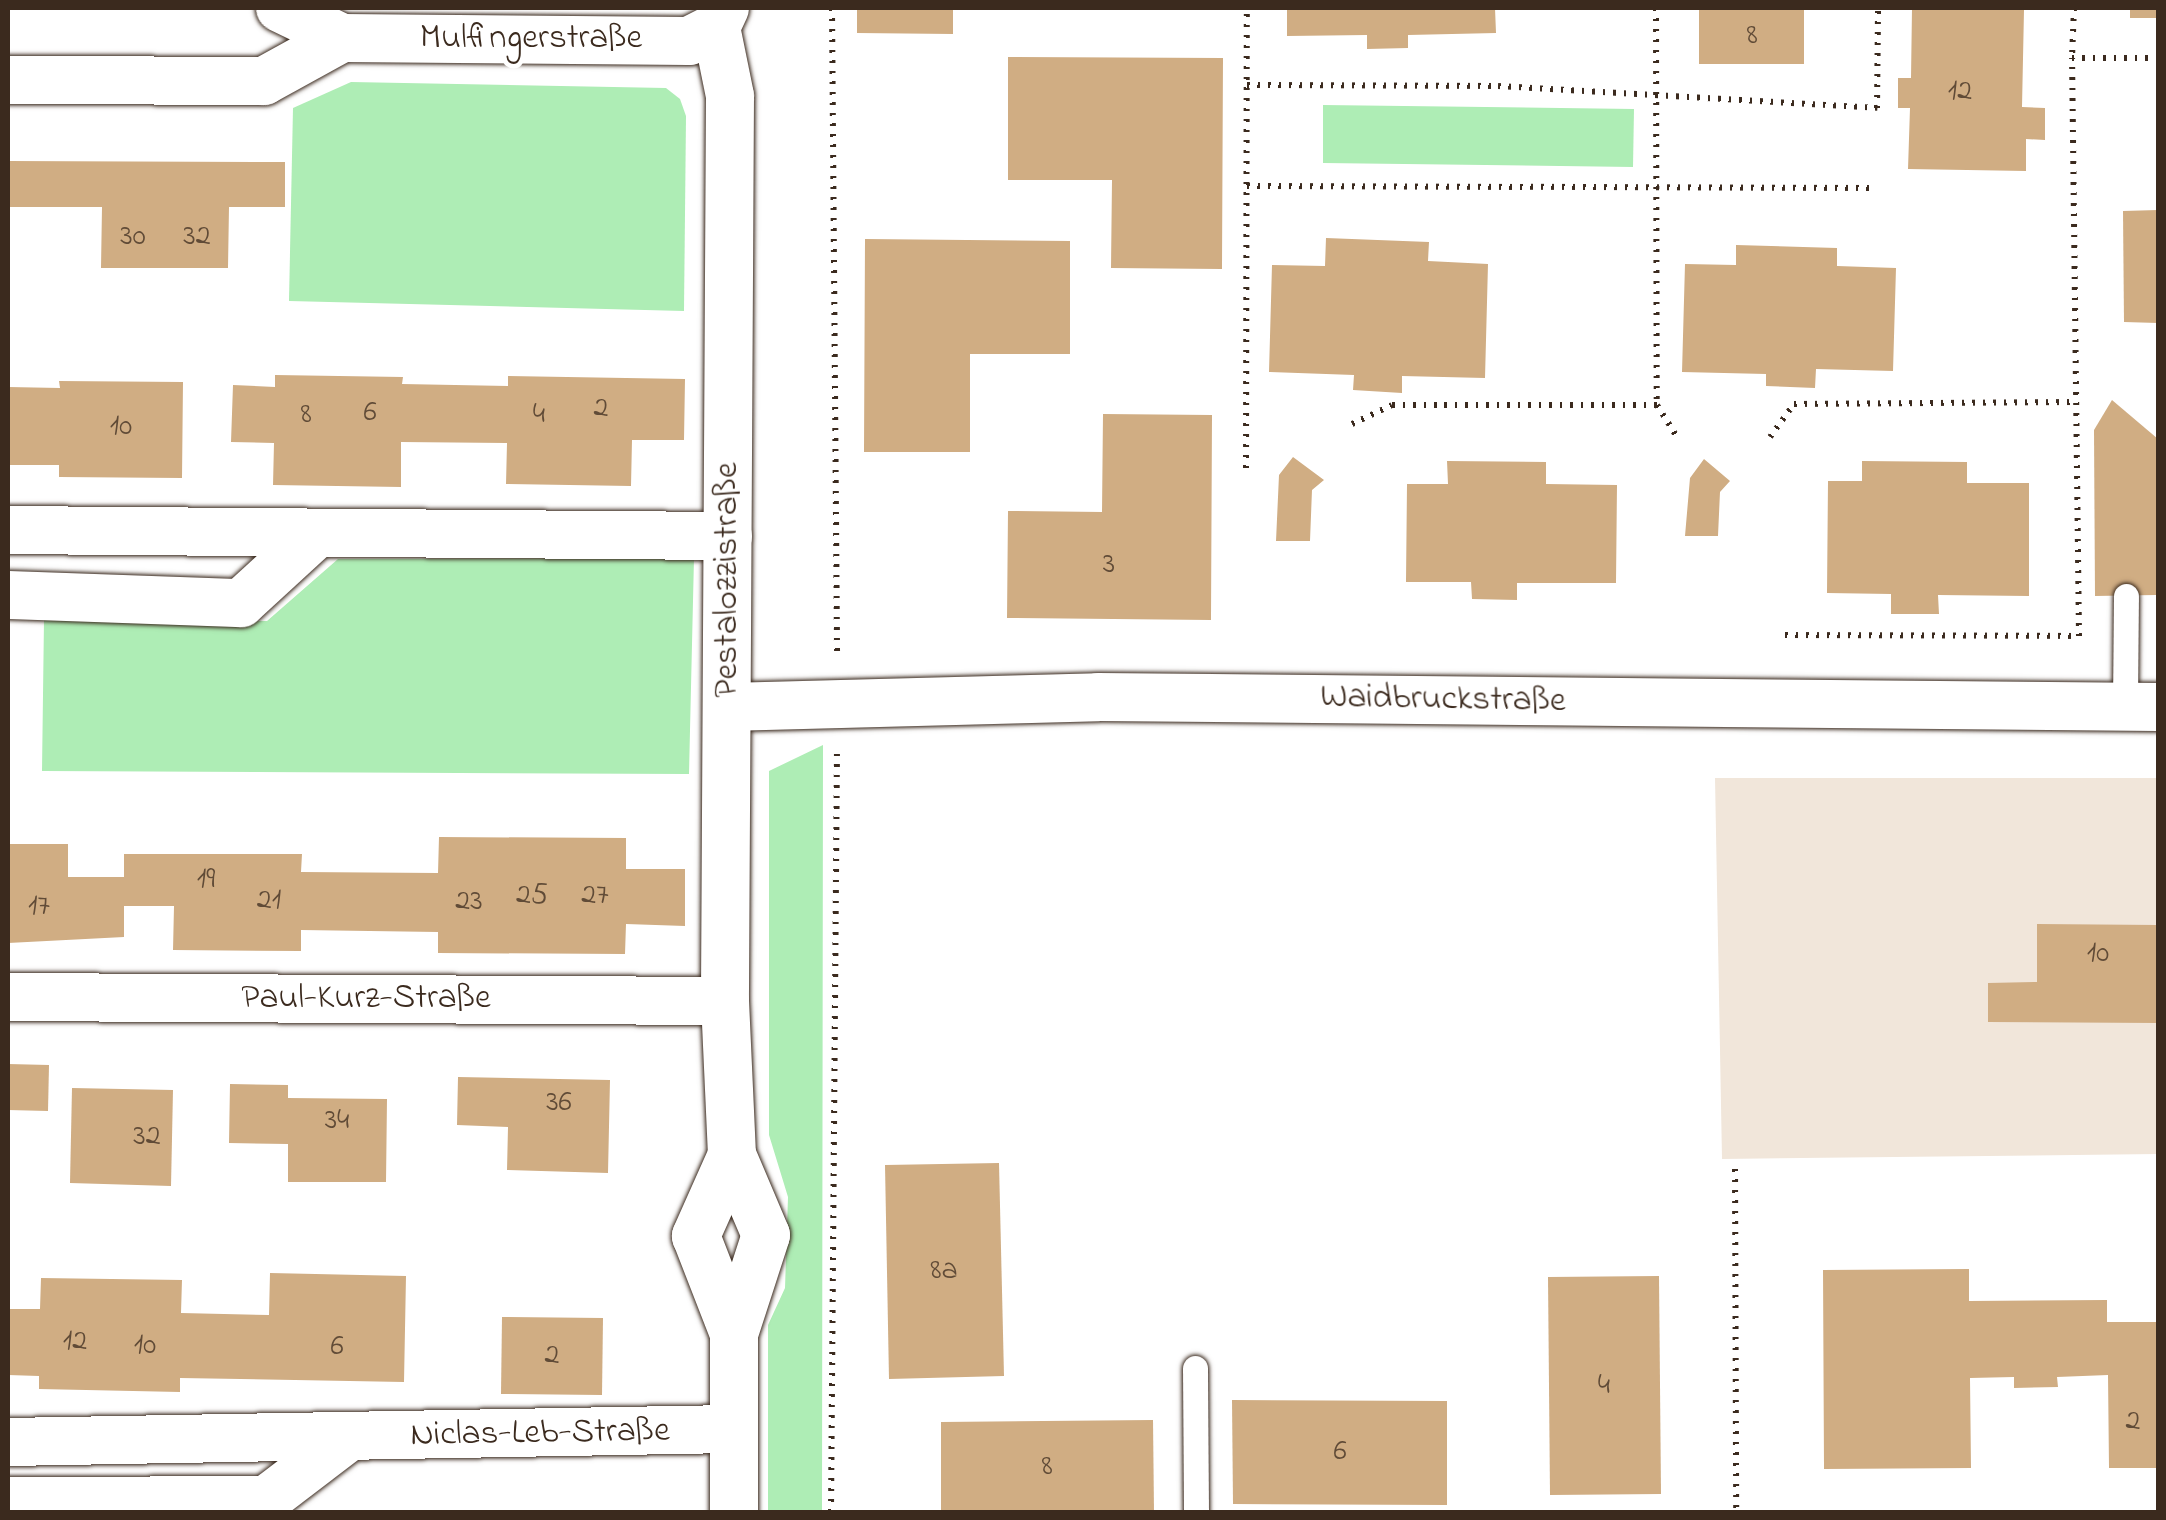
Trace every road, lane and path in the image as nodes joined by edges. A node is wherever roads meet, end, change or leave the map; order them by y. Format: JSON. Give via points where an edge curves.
{"nodes":[{"id":1,"x":280,"y":8,"type":"edge"},
{"id":2,"x":1247,"y":8,"type":"edge"},
{"id":3,"x":1656,"y":8,"type":"edge"},
{"id":4,"x":1878,"y":8,"type":"edge"},
{"id":5,"x":2074,"y":8,"type":"edge"},
{"id":6,"x":721,"y":17,"type":"edge"},
{"id":7,"x":342,"y":38,"type":"junction"},
{"id":8,"x":2072,"y":58,"type":"junction"},
{"id":9,"x":2158,"y":58,"type":"edge"},
{"id":10,"x":8,"y":80,"type":"edge"},
{"id":11,"x":1247,"y":85,"type":"junction"},
{"id":12,"x":1656,"y":95,"type":"junction"},
{"id":13,"x":1247,"y":186,"type":"junction"},
{"id":14,"x":1656,"y":187,"type":"junction"},
{"id":15,"x":1874,"y":188,"type":"dead end"},
{"id":16,"x":2076,"y":402,"type":"junction"},
{"id":17,"x":1657,"y":405,"type":"junction"},
{"id":18,"x":1352,"y":424,"type":"dead end"},
{"id":19,"x":1770,"y":436,"type":"dead end"},
{"id":20,"x":1678,"y":439,"type":"dead end"},
{"id":21,"x":1246,"y":468,"type":"dead end"},
{"id":22,"x":8,"y":530,"type":"edge"},
{"id":23,"x":314,"y":536,"type":"junction"},
{"id":24,"x":728,"y":536,"type":"junction"},
{"id":25,"x":8,"y":595,"type":"edge"},
{"id":26,"x":2126,"y":596,"type":"dead end"},
{"id":27,"x":1785,"y":634,"type":"dead end"},
{"id":28,"x":2142,"y":706,"type":"edge"},
{"id":29,"x":727,"y":707,"type":"junction"},
{"id":30,"x":8,"y":998,"type":"edge"},
{"id":31,"x":725,"y":1001,"type":"junction"},
{"id":32,"x":732,"y":1154,"type":"junction"},
{"id":33,"x":1735,"y":1169,"type":"dead end"},
{"id":34,"x":734,"y":1334,"type":"junction"},
{"id":35,"x":1195,"y":1368,"type":"dead end"},
{"id":36,"x":734,"y":1428,"type":"junction"},
{"id":37,"x":346,"y":1438,"type":"junction"},
{"id":38,"x":8,"y":1442,"type":"edge"},
{"id":39,"x":8,"y":1501,"type":"edge"},
{"id":40,"x":734,"y":1512,"type":"edge"},
{"id":41,"x":1196,"y":1512,"type":"edge"},
{"id":42,"x":1736,"y":1512,"type":"edge"}],
"edges":[{"from":1,"to":7,"type":"street","name":"Mulfingerstraße"},
{"from":2,"to":11,"type":"path"},
{"from":3,"to":12,"type":"path"},
{"from":4,"to":12,"type":"path","via":[[1877,108]]},
{"from":5,"to":8,"type":"path"},
{"from":6,"to":7,"type":"street","name":"Mulfingerstraße","via":[[688,41]]},
{"from":6,"to":24,"type":"street","name":"Pestalozzistraße","via":[[730,96]]},
{"from":7,"to":10,"type":"street","name":"Mulfingerstraße","via":[[264,81]]},
{"from":8,"to":9,"type":"path"},
{"from":8,"to":16,"type":"path"},
{"from":11,"to":12,"type":"path","via":[[1498,86]]},
{"from":11,"to":13,"type":"path"},
{"from":12,"to":14,"type":"path"},
{"from":13,"to":14,"type":"path"},
{"from":13,"to":21,"type":"path"},
{"from":14,"to":15,"type":"path"},
{"from":14,"to":17,"type":"path"},
{"from":16,"to":19,"type":"path","via":[[1794,404]]},
{"from":16,"to":27,"type":"path","via":[[2079,636]]},
{"from":17,"to":18,"type":"path","via":[[1392,406]]},
{"from":17,"to":20,"type":"path"},
{"from":22,"to":23,"type":"street"},
{"from":23,"to":24,"type":"street"},
{"from":23,"to":25,"type":"street","via":[[241,603]]},
{"from":24,"to":29,"type":"street","name":"Pestalozzistraße"},
{"from":26,"to":28,"type":"lane"},
{"from":28,"to":29,"type":"street","name":"Waidbruckstraße","via":[[1098,697]]},
{"from":29,"to":31,"type":"street","name":"Pestalozzistraße"},
{"from":30,"to":31,"type":"street","name":"Paul-Kurz-Straße"},
{"from":31,"to":32,"type":"street","name":"Pestalozzistraße"},
{"from":32,"to":34,"type":"street","name":"Pestalozzistraße","via":[[766,1235]]},
{"from":32,"to":34,"type":"street","name":"Pestalozzistraße","via":[[696,1236]]},
{"from":33,"to":42,"type":"path"},
{"from":34,"to":36,"type":"street","name":"Pestalozzistraße"},
{"from":35,"to":41,"type":"lane"},
{"from":36,"to":37,"type":"street","name":"Niclas-Leb-Straße"},
{"from":36,"to":40,"type":"street","name":"Pestalozzistraße"},
{"from":37,"to":38,"type":"street","name":"Niclas-Leb-Straße"},
{"from":37,"to":39,"type":"street","via":[[266,1500]]}]}
